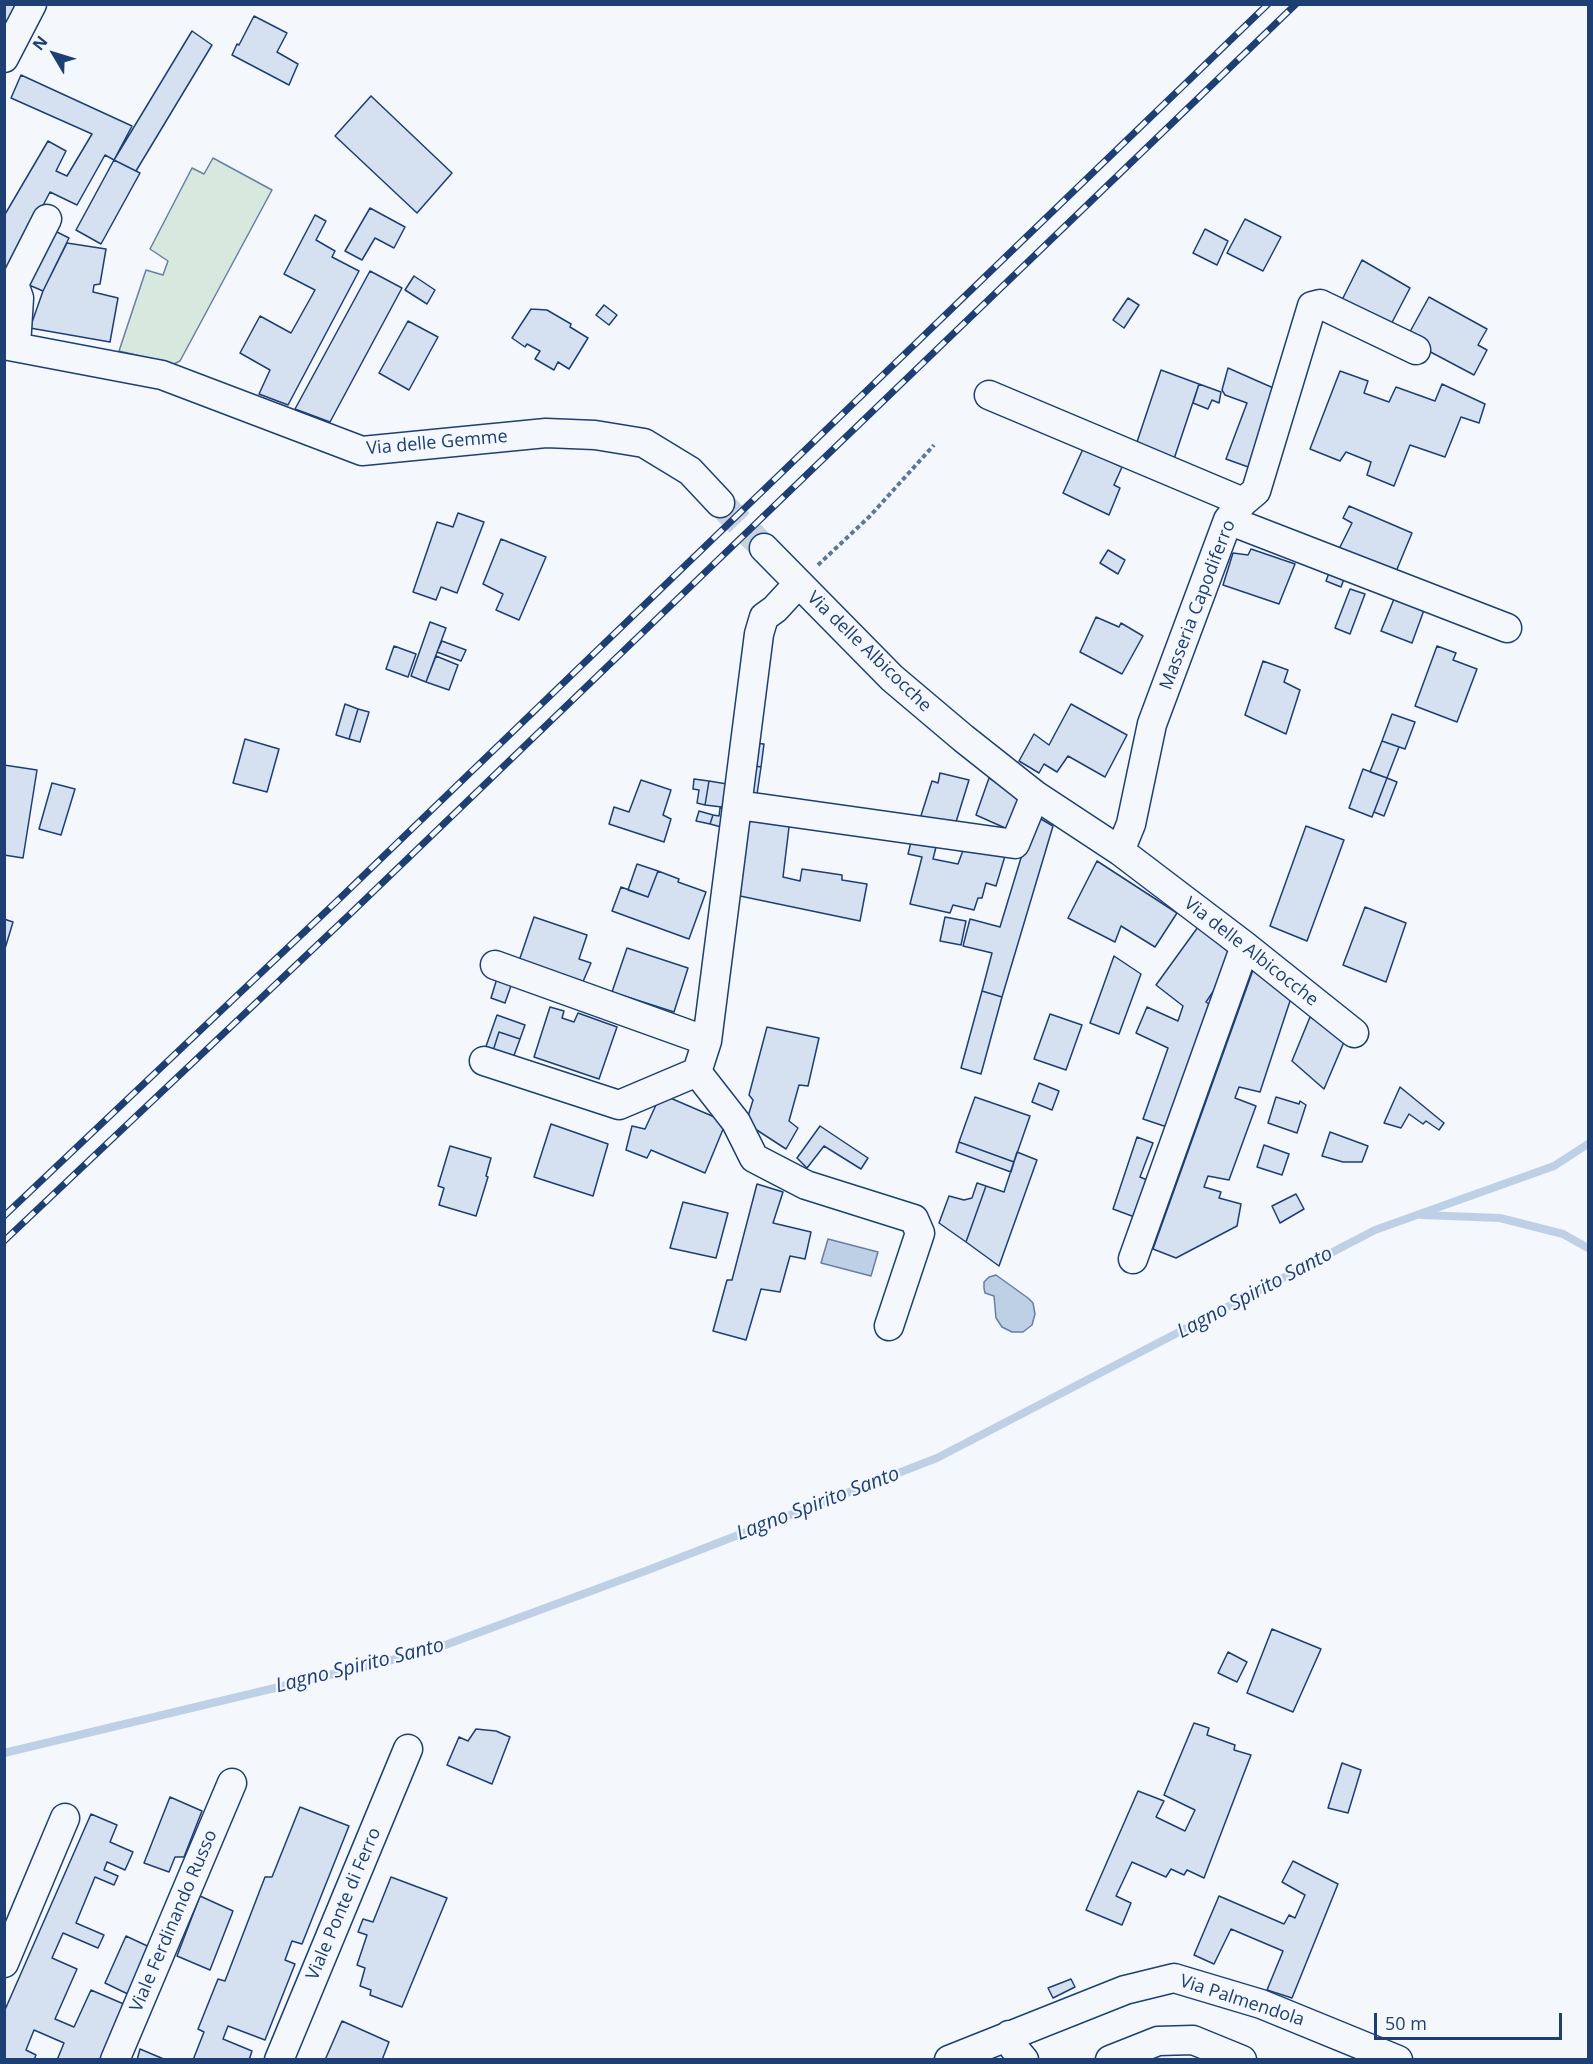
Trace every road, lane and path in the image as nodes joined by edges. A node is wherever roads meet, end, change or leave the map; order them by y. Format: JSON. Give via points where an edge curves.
{"nodes":[{"id":1,"x":32,"y":4,"type":"edge"},
{"id":2,"x":4,"y":58,"type":"edge"},
{"id":3,"x":47,"y":219,"type":"dead end"},
{"id":4,"x":10,"y":345,"type":"edge"},
{"id":5,"x":1416,"y":350,"type":"dead end"},
{"id":6,"x":990,"y":395,"type":"dead end"},
{"id":7,"x":934,"y":445,"type":"dead end"},
{"id":8,"x":720,"y":503,"type":"tunnel mouth"},
{"id":9,"x":1235,"y":511,"type":"junction"},
{"id":10,"x":764,"y":548,"type":"tunnel mouth"},
{"id":11,"x":798,"y":584,"type":"junction"},
{"id":12,"x":1507,"y":628,"type":"dead end"},
{"id":13,"x":1035,"y":795,"type":"junction"},
{"id":14,"x":738,"y":805,"type":"junction"},
{"id":15,"x":1120,"y":851,"type":"junction"},
{"id":16,"x":1245,"y":946,"type":"junction"},
{"id":17,"x":495,"y":965,"type":"dead end"},
{"id":18,"x":1354,"y":1033,"type":"dead end"},
{"id":19,"x":707,"y":1041,"type":"junction"},
{"id":20,"x":484,"y":1061,"type":"dead end"},
{"id":21,"x":697,"y":1072,"type":"junction"},
{"id":22,"x":1133,"y":1259,"type":"dead end"},
{"id":23,"x":889,"y":1326,"type":"dead end"},
{"id":24,"x":408,"y":1749,"type":"dead end"},
{"id":25,"x":232,"y":1783,"type":"dead end"},
{"id":26,"x":65,"y":1818,"type":"dead end"},
{"id":27,"x":4,"y":1963,"type":"edge"},
{"id":28,"x":1010,"y":2035,"type":"junction"},
{"id":29,"x":116,"y":2060,"type":"edge"},
{"id":30,"x":279,"y":2060,"type":"edge"},
{"id":31,"x":949,"y":2060,"type":"edge"},
{"id":32,"x":1024,"y":2060,"type":"edge"},
{"id":33,"x":1110,"y":2060,"type":"edge"},
{"id":34,"x":1242,"y":2060,"type":"edge"},
{"id":35,"x":1398,"y":2060,"type":"edge"}],
"edges":[{"from":1,"to":2,"type":"street"},
{"from":3,"to":4,"type":"street","via":[[14,284],[19,298]]},
{"from":4,"to":8,"type":"street","name":"Via delle Gemme","via":[[162,375],[362,451],[546,433],[596,435],[644,443],[690,471]]},
{"from":5,"to":9,"type":"street","name":"Masseria Capodiferro","via":[[1320,304],[1312,306],[1256,491]]},
{"from":6,"to":9,"type":"street"},
{"from":7,"to":11,"type":"path","via":[[870,516]]},
{"from":9,"to":12,"type":"street"},
{"from":9,"to":15,"type":"street","name":"Masseria Capodiferro","via":[[1152,724],[1131,824]]},
{"from":10,"to":11,"type":"street"},
{"from":11,"to":13,"type":"street","name":"Via delle Albicocche","via":[[892,678]]},
{"from":11,"to":14,"type":"street","name":"Via delle Albicocche","via":[[764,617],[759,634]]},
{"from":13,"to":14,"type":"street","via":[[1016,844]]},
{"from":13,"to":15,"type":"street","name":"Via delle Albicocche"},
{"from":14,"to":19,"type":"street","name":"Via delle Albicocche"},
{"from":15,"to":16,"type":"street","name":"Via delle Albicocche"},
{"from":16,"to":18,"type":"street","name":"Via delle Albicocche"},
{"from":16,"to":22,"type":"street"},
{"from":17,"to":19,"type":"street"},
{"from":19,"to":21,"type":"street","name":"Via delle Albicocche"},
{"from":20,"to":21,"type":"street","via":[[619,1105]]},
{"from":21,"to":23,"type":"street","via":[[736,1122],[754,1158],[806,1185],[914,1219],[920,1233]]},
{"from":24,"to":30,"type":"street","name":"Viale Ponte di Ferro"},
{"from":25,"to":29,"type":"street","name":"Viale Ferdinando Russo"},
{"from":26,"to":27,"type":"street"},
{"from":28,"to":31,"type":"street","name":"Via Palmendola"},
{"from":28,"to":32,"type":"street"},
{"from":28,"to":35,"type":"street","name":"Via Palmendola","via":[[1125,1990],[1174,1978],[1261,2004]]},
{"from":33,"to":34,"type":"street","via":[[1158,2041],[1193,2040]]}]}
